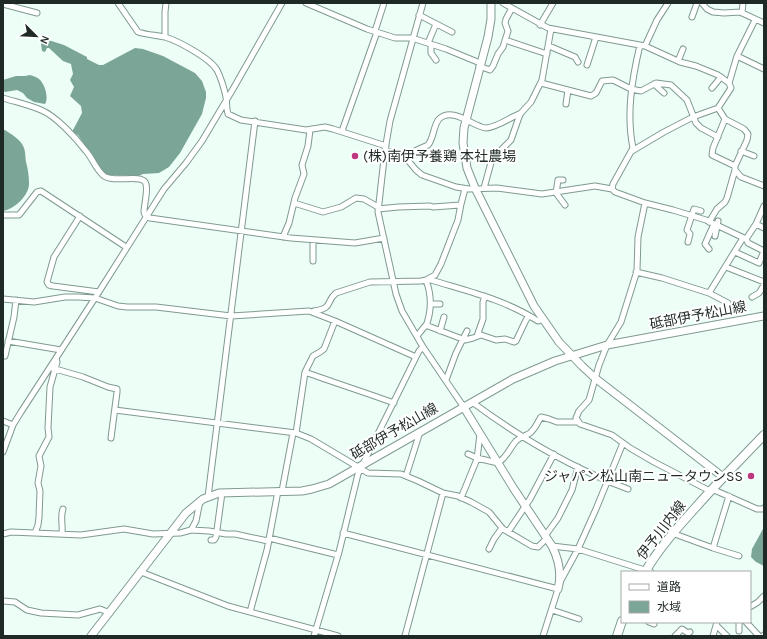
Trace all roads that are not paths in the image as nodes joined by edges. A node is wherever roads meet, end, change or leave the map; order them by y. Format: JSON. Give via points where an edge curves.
{"nodes":[{"id":1,"x":118,"y":3,"type":"edge"},
{"id":2,"x":166,"y":3,"type":"edge"},
{"id":3,"x":282,"y":3,"type":"edge"},
{"id":4,"x":306,"y":3,"type":"edge"},
{"id":5,"x":384,"y":3,"type":"edge"},
{"id":6,"x":423,"y":3,"type":"edge"},
{"id":7,"x":491,"y":3,"type":"edge"},
{"id":8,"x":503,"y":3,"type":"edge"},
{"id":9,"x":553,"y":3,"type":"edge"},
{"id":10,"x":668,"y":3,"type":"edge"},
{"id":11,"x":697,"y":3,"type":"edge"},
{"id":12,"x":702,"y":3,"type":"edge"},
{"id":13,"x":743,"y":3,"type":"edge"},
{"id":14,"x":3,"y":4,"type":"edge"},
{"id":15,"x":511,"y":6,"type":"edge"},
{"id":16,"x":37,"y":13,"type":"dead end"},
{"id":17,"x":742,"y":13,"type":"junction"},
{"id":18,"x":419,"y":15,"type":"junction"},
{"id":19,"x":692,"y":17,"type":"dead end"},
{"id":20,"x":755,"y":20,"type":"junction"},
{"id":21,"x":764,"y":23,"type":"edge"},
{"id":22,"x":436,"y":24,"type":"junction"},
{"id":23,"x":540,"y":24,"type":"junction"},
{"id":24,"x":551,"y":29,"type":"junction"},
{"id":25,"x":376,"y":32,"type":"junction"},
{"id":26,"x":452,"y":32,"type":"dead end"},
{"id":27,"x":165,"y":37,"type":"junction"},
{"id":28,"x":596,"y":37,"type":"junction"},
{"id":29,"x":412,"y":38,"type":"junction"},
{"id":30,"x":506,"y":40,"type":"junction"},
{"id":31,"x":430,"y":44,"type":"junction"},
{"id":32,"x":549,"y":46,"type":"junction"},
{"id":33,"x":642,"y":46,"type":"junction"},
{"id":34,"x":683,"y":49,"type":"dead end"},
{"id":35,"x":547,"y":54,"type":"junction"},
{"id":36,"x":737,"y":56,"type":"junction"},
{"id":37,"x":436,"y":60,"type":"dead end"},
{"id":38,"x":678,"y":61,"type":"junction"},
{"id":39,"x":578,"y":62,"type":"dead end"},
{"id":40,"x":480,"y":65,"type":"junction"},
{"id":41,"x":587,"y":65,"type":"dead end"},
{"id":42,"x":764,"y":69,"type":"edge"},
{"id":43,"x":721,"y":77,"type":"junction"},
{"id":44,"x":541,"y":83,"type":"junction"},
{"id":45,"x":729,"y":83,"type":"junction"},
{"id":46,"x":654,"y":84,"type":"junction"},
{"id":47,"x":712,"y":88,"type":"dead end"},
{"id":48,"x":631,"y":89,"type":"junction"},
{"id":49,"x":568,"y":90,"type":"junction"},
{"id":50,"x":664,"y":93,"type":"dead end"},
{"id":51,"x":3,"y":98,"type":"edge"},
{"id":52,"x":226,"y":99,"type":"junction"},
{"id":53,"x":566,"y":104,"type":"dead end"},
{"id":54,"x":718,"y":108,"type":"junction"},
{"id":55,"x":521,"y":113,"type":"junction"},
{"id":56,"x":693,"y":117,"type":"junction"},
{"id":57,"x":466,"y":119,"type":"junction"},
{"id":58,"x":725,"y":119,"type":"junction"},
{"id":59,"x":255,"y":121,"type":"junction"},
{"id":60,"x":310,"y":130,"type":"junction"},
{"id":61,"x":342,"y":131,"type":"junction"},
{"id":62,"x":718,"y":137,"type":"junction"},
{"id":63,"x":385,"y":148,"type":"junction"},
{"id":64,"x":632,"y":151,"type":"junction"},
{"id":65,"x":741,"y":151,"type":"junction"},
{"id":66,"x":754,"y":156,"type":"dead end"},
{"id":67,"x":404,"y":157,"type":"junction"},
{"id":68,"x":735,"y":168,"type":"junction"},
{"id":69,"x":563,"y":180,"type":"dead end"},
{"id":70,"x":763,"y":184,"type":"edge"},
{"id":71,"x":475,"y":188,"type":"junction"},
{"id":72,"x":484,"y":188,"type":"junction"},
{"id":73,"x":465,"y":189,"type":"junction"},
{"id":74,"x":612,"y":189,"type":"junction"},
{"id":75,"x":556,"y":193,"type":"junction"},
{"id":76,"x":294,"y":203,"type":"junction"},
{"id":77,"x":645,"y":203,"type":"junction"},
{"id":78,"x":460,"y":205,"type":"junction"},
{"id":79,"x":565,"y":205,"type":"dead end"},
{"id":80,"x":764,"y":206,"type":"edge"},
{"id":81,"x":378,"y":208,"type":"junction"},
{"id":82,"x":701,"y":211,"type":"dead end"},
{"id":83,"x":3,"y":215,"type":"edge"},
{"id":84,"x":80,"y":216,"type":"junction"},
{"id":85,"x":692,"y":216,"type":"junction"},
{"id":86,"x":147,"y":217,"type":"junction"},
{"id":87,"x":714,"y":223,"type":"junction"},
{"id":88,"x":756,"y":224,"type":"junction"},
{"id":89,"x":764,"y":228,"type":"edge"},
{"id":90,"x":241,"y":232,"type":"junction"},
{"id":91,"x":715,"y":236,"type":"dead end"},
{"id":92,"x":283,"y":237,"type":"junction"},
{"id":93,"x":384,"y":238,"type":"junction"},
{"id":94,"x":744,"y":239,"type":"junction"},
{"id":95,"x":313,"y":240,"type":"junction"},
{"id":96,"x":688,"y":242,"type":"dead end"},
{"id":97,"x":126,"y":247,"type":"junction"},
{"id":98,"x":709,"y":249,"type":"dead end"},
{"id":99,"x":764,"y":251,"type":"edge"},
{"id":100,"x":735,"y":252,"type":"junction"},
{"id":101,"x":313,"y":261,"type":"dead end"},
{"id":102,"x":726,"y":266,"type":"junction"},
{"id":103,"x":636,"y":272,"type":"junction"},
{"id":104,"x":427,"y":279,"type":"junction"},
{"id":105,"x":392,"y":280,"type":"junction"},
{"id":106,"x":764,"y":283,"type":"edge"},
{"id":107,"x":99,"y":292,"type":"junction"},
{"id":108,"x":709,"y":294,"type":"junction"},
{"id":109,"x":485,"y":296,"type":"junction"},
{"id":110,"x":752,"y":297,"type":"dead end"},
{"id":111,"x":95,"y":298,"type":"junction"},
{"id":112,"x":3,"y":299,"type":"edge"},
{"id":113,"x":16,"y":300,"type":"junction"},
{"id":114,"x":728,"y":302,"type":"dead end"},
{"id":115,"x":431,"y":304,"type":"junction"},
{"id":116,"x":440,"y":304,"type":"dead end"},
{"id":117,"x":312,"y":312,"type":"junction"},
{"id":118,"x":231,"y":316,"type":"junction"},
{"id":119,"x":530,"y":316,"type":"junction"},
{"id":120,"x":764,"y":316,"type":"edge"},
{"id":121,"x":444,"y":317,"type":"dead end"},
{"id":122,"x":543,"y":319,"type":"junction"},
{"id":123,"x":335,"y":321,"type":"junction"},
{"id":124,"x":426,"y":326,"type":"junction"},
{"id":125,"x":440,"y":330,"type":"junction"},
{"id":126,"x":467,"y":331,"type":"dead end"},
{"id":127,"x":417,"y":336,"type":"junction"},
{"id":128,"x":477,"y":336,"type":"junction"},
{"id":129,"x":462,"y":339,"type":"junction"},
{"id":130,"x":8,"y":341,"type":"junction"},
{"id":131,"x":608,"y":345,"type":"junction"},
{"id":132,"x":423,"y":346,"type":"junction"},
{"id":133,"x":61,"y":350,"type":"junction"},
{"id":134,"x":572,"y":355,"type":"junction"},
{"id":135,"x":5,"y":356,"type":"dead end"},
{"id":136,"x":416,"y":357,"type":"junction"},
{"id":137,"x":52,"y":368,"type":"junction"},
{"id":138,"x":305,"y":372,"type":"junction"},
{"id":139,"x":595,"y":378,"type":"junction"},
{"id":140,"x":446,"y":380,"type":"junction"},
{"id":141,"x":472,"y":402,"type":"junction"},
{"id":142,"x":394,"y":403,"type":"junction"},
{"id":143,"x":463,"y":406,"type":"junction"},
{"id":144,"x":115,"y":410,"type":"junction"},
{"id":145,"x":3,"y":421,"type":"edge"},
{"id":146,"x":578,"y":422,"type":"junction"},
{"id":147,"x":217,"y":423,"type":"junction"},
{"id":148,"x":13,"y":425,"type":"junction"},
{"id":149,"x":295,"y":433,"type":"junction"},
{"id":150,"x":418,"y":433,"type":"junction"},
{"id":151,"x":480,"y":434,"type":"junction"},
{"id":152,"x":764,"y":435,"type":"edge"},
{"id":153,"x":522,"y":436,"type":"junction"},
{"id":154,"x":111,"y":438,"type":"dead end"},
{"id":155,"x":623,"y":443,"type":"junction"},
{"id":156,"x":3,"y":452,"type":"edge"},
{"id":157,"x":468,"y":454,"type":"dead end"},
{"id":158,"x":554,"y":454,"type":"junction"},
{"id":159,"x":477,"y":458,"type":"junction"},
{"id":160,"x":498,"y":463,"type":"junction"},
{"id":161,"x":361,"y":467,"type":"junction"},
{"id":162,"x":578,"y":467,"type":"junction"},
{"id":163,"x":406,"y":476,"type":"junction"},
{"id":164,"x":723,"y":477,"type":"junction"},
{"id":165,"x":607,"y":482,"type":"junction"},
{"id":166,"x":628,"y":489,"type":"dead end"},
{"id":167,"x":711,"y":490,"type":"junction"},
{"id":168,"x":280,"y":491,"type":"junction"},
{"id":169,"x":222,"y":493,"type":"junction"},
{"id":170,"x":443,"y":493,"type":"junction"},
{"id":171,"x":729,"y":496,"type":"junction"},
{"id":172,"x":208,"y":497,"type":"junction"},
{"id":173,"x":461,"y":498,"type":"junction"},
{"id":174,"x":200,"y":501,"type":"junction"},
{"id":175,"x":525,"y":505,"type":"junction"},
{"id":176,"x":764,"y":508,"type":"edge"},
{"id":177,"x":63,"y":509,"type":"dead end"},
{"id":178,"x":502,"y":528,"type":"junction"},
{"id":179,"x":191,"y":530,"type":"junction"},
{"id":180,"x":216,"y":532,"type":"junction"},
{"id":181,"x":508,"y":532,"type":"junction"},
{"id":182,"x":35,"y":533,"type":"junction"},
{"id":183,"x":170,"y":533,"type":"junction"},
{"id":184,"x":344,"y":533,"type":"junction"},
{"id":185,"x":3,"y":534,"type":"edge"},
{"id":186,"x":62,"y":534,"type":"junction"},
{"id":187,"x":672,"y":534,"type":"junction"},
{"id":188,"x":546,"y":537,"type":"junction"},
{"id":189,"x":211,"y":540,"type":"dead end"},
{"id":190,"x":269,"y":540,"type":"junction"},
{"id":191,"x":552,"y":546,"type":"junction"},
{"id":192,"x":714,"y":548,"type":"junction"},
{"id":193,"x":489,"y":549,"type":"dead end"},
{"id":194,"x":578,"y":549,"type":"junction"},
{"id":195,"x":338,"y":555,"type":"junction"},
{"id":196,"x":427,"y":555,"type":"junction"},
{"id":197,"x":739,"y":556,"type":"dead end"},
{"id":198,"x":647,"y":571,"type":"edge"},
{"id":199,"x":141,"y":572,"type":"junction"},
{"id":200,"x":560,"y":582,"type":"junction"},
{"id":201,"x":558,"y":589,"type":"junction"},
{"id":202,"x":764,"y":596,"type":"edge"},
{"id":203,"x":3,"y":601,"type":"edge"},
{"id":204,"x":758,"y":602,"type":"junction"},
{"id":205,"x":751,"y":606,"type":"edge"},
{"id":206,"x":764,"y":606,"type":"edge"},
{"id":207,"x":552,"y":610,"type":"junction"},
{"id":208,"x":250,"y":612,"type":"junction"},
{"id":209,"x":110,"y":613,"type":"junction"},
{"id":210,"x":579,"y":619,"type":"dead end"},
{"id":211,"x":622,"y":623,"type":"edge"},
{"id":212,"x":684,"y":623,"type":"edge"},
{"id":213,"x":739,"y":623,"type":"edge"},
{"id":214,"x":747,"y":623,"type":"edge"},
{"id":215,"x":717,"y":624,"type":"edge"},
{"id":216,"x":682,"y":628,"type":"junction"},
{"id":217,"x":739,"y":631,"type":"dead end"},
{"id":218,"x":690,"y":632,"type":"dead end"},
{"id":219,"x":315,"y":633,"type":"edge"},
{"id":220,"x":91,"y":636,"type":"edge"},
{"id":221,"x":338,"y":636,"type":"edge"},
{"id":222,"x":405,"y":636,"type":"edge"},
{"id":223,"x":543,"y":636,"type":"edge"},
{"id":224,"x":617,"y":636,"type":"edge"},
{"id":225,"x":675,"y":636,"type":"edge"},
{"id":226,"x":713,"y":636,"type":"edge"},
{"id":227,"x":727,"y":636,"type":"edge"},
{"id":228,"x":760,"y":636,"type":"edge"}],
"edges":[{"from":1,"to":27,"type":"street","via":[[138,32]]},
{"from":2,"to":27,"type":"street"},
{"from":3,"to":52,"type":"street"},
{"from":4,"to":25,"type":"street"},
{"from":5,"to":25,"type":"street"},
{"from":6,"to":18,"type":"street"},
{"from":7,"to":40,"type":"street","via":[[490,27]]},
{"from":8,"to":15,"type":"street"},
{"from":9,"to":23,"type":"street"},
{"from":10,"to":33,"type":"street"},
{"from":11,"to":19,"type":"street"},
{"from":12,"to":17,"type":"street","via":[[713,12]]},
{"from":13,"to":17,"type":"street"},
{"from":14,"to":16,"type":"street"},
{"from":15,"to":23,"type":"street"},
{"from":15,"to":30,"type":"street","via":[[505,23],[508,31]]},
{"from":17,"to":20,"type":"street"},
{"from":18,"to":22,"type":"street"},
{"from":18,"to":29,"type":"street"},
{"from":20,"to":21,"type":"street"},
{"from":20,"to":36,"type":"street"},
{"from":22,"to":26,"type":"street"},
{"from":22,"to":31,"type":"street"},
{"from":23,"to":24,"type":"street"},
{"from":24,"to":28,"type":"street"},
{"from":24,"to":32,"type":"street"},
{"from":25,"to":29,"type":"street","via":[[395,38]]},
{"from":25,"to":61,"type":"street"},
{"from":27,"to":52,"type":"street","via":[[209,61],[217,70]]},
{"from":28,"to":33,"type":"street"},
{"from":28,"to":41,"type":"street"},
{"from":29,"to":31,"type":"street"},
{"from":29,"to":63,"type":"street"},
{"from":30,"to":35,"type":"street"},
{"from":30,"to":40,"type":"street","via":[[492,69]]},
{"from":31,"to":37,"type":"street","via":[[431,53]]},
{"from":31,"to":40,"type":"street"},
{"from":32,"to":35,"type":"street"},
{"from":32,"to":39,"type":"street","via":[[576,57]]},
{"from":33,"to":38,"type":"street"},
{"from":33,"to":48,"type":"street"},
{"from":34,"to":38,"type":"street"},
{"from":35,"to":44,"type":"street"},
{"from":36,"to":42,"type":"street"},
{"from":36,"to":45,"type":"street"},
{"from":38,"to":43,"type":"street"},
{"from":40,"to":57,"type":"street"},
{"from":43,"to":45,"type":"street"},
{"from":43,"to":47,"type":"street"},
{"from":44,"to":49,"type":"street"},
{"from":44,"to":55,"type":"street","via":[[531,102]]},
{"from":45,"to":54,"type":"street","via":[[730,90]]},
{"from":46,"to":48,"type":"street","via":[[641,91]]},
{"from":46,"to":50,"type":"street"},
{"from":46,"to":56,"type":"street","via":[[672,86],[687,100]]},
{"from":48,"to":49,"type":"street","via":[[615,81],[605,80],[591,96]]},
{"from":48,"to":64,"type":"street"},
{"from":49,"to":53,"type":"street"},
{"from":51,"to":86,"type":"street","via":[[41,110],[50,116],[78,141],[104,176],[117,180],[142,179],[146,182],[144,212]]},
{"from":52,"to":59,"type":"street","via":[[225,108],[228,114],[241,120]]},
{"from":52,"to":86,"type":"street","via":[[202,141],[164,189]]},
{"from":54,"to":56,"type":"street"},
{"from":54,"to":58,"type":"street"},
{"from":55,"to":57,"type":"street","via":[[487,128]]},
{"from":55,"to":72,"type":"street","via":[[511,140],[492,159]]},
{"from":56,"to":62,"type":"street","via":[[701,128]]},
{"from":56,"to":64,"type":"street"},
{"from":57,"to":67,"type":"street","via":[[451,116],[442,118],[438,121],[428,145]]},
{"from":57,"to":71,"type":"street","via":[[464,152]]},
{"from":58,"to":62,"type":"street"},
{"from":58,"to":65,"type":"street","via":[[746,131],[748,137]]},
{"from":59,"to":60,"type":"street"},
{"from":59,"to":90,"type":"street"},
{"from":60,"to":61,"type":"street","via":[[326,127]]},
{"from":60,"to":76,"type":"street","via":[[302,165],[304,174]]},
{"from":61,"to":63,"type":"street"},
{"from":62,"to":68,"type":"street","via":[[712,155]]},
{"from":63,"to":67,"type":"street"},
{"from":63,"to":81,"type":"street"},
{"from":64,"to":74,"type":"street"},
{"from":65,"to":66,"type":"street"},
{"from":65,"to":68,"type":"street"},
{"from":67,"to":73,"type":"street","via":[[422,175]]},
{"from":68,"to":70,"type":"street","via":[[742,177]]},
{"from":68,"to":87,"type":"street","via":[[727,198],[717,209]]},
{"from":69,"to":75,"type":"street","via":[[558,180]]},
{"from":71,"to":72,"type":"street"},
{"from":71,"to":73,"type":"street"},
{"from":71,"to":122,"type":"street"},
{"from":72,"to":75,"type":"street"},
{"from":73,"to":78,"type":"street"},
{"from":74,"to":75,"type":"street","via":[[589,186]]},
{"from":74,"to":77,"type":"street"},
{"from":75,"to":79,"type":"street"},
{"from":76,"to":81,"type":"street","via":[[323,212],[341,207],[356,198],[364,199]]},
{"from":76,"to":92,"type":"street"},
{"from":77,"to":85,"type":"street"},
{"from":77,"to":103,"type":"street","via":[[638,237]]},
{"from":78,"to":81,"type":"street"},
{"from":78,"to":104,"type":"street","via":[[459,218],[442,264],[437,272]]},
{"from":80,"to":88,"type":"street"},
{"from":81,"to":93,"type":"street"},
{"from":82,"to":85,"type":"street","via":[[694,209]]},
{"from":83,"to":84,"type":"street","via":[[19,215],[38,190]]},
{"from":84,"to":97,"type":"street"},
{"from":84,"to":107,"type":"street","via":[[54,256],[48,285]]},
{"from":85,"to":87,"type":"street"},
{"from":85,"to":96,"type":"street","via":[[687,230],[690,234]]},
{"from":86,"to":90,"type":"street"},
{"from":86,"to":97,"type":"street"},
{"from":87,"to":91,"type":"street"},
{"from":87,"to":94,"type":"street"},
{"from":87,"to":98,"type":"street","via":[[705,244]]},
{"from":88,"to":89,"type":"street"},
{"from":88,"to":94,"type":"street"},
{"from":90,"to":92,"type":"street"},
{"from":90,"to":118,"type":"street"},
{"from":92,"to":95,"type":"street"},
{"from":93,"to":95,"type":"street","via":[[355,243]]},
{"from":93,"to":105,"type":"street"},
{"from":94,"to":99,"type":"street","via":[[748,244]]},
{"from":94,"to":100,"type":"street"},
{"from":95,"to":101,"type":"street"},
{"from":97,"to":107,"type":"street"},
{"from":99,"to":100,"type":"street","via":[[759,263]]},
{"from":100,"to":102,"type":"street"},
{"from":102,"to":106,"type":"street"},
{"from":102,"to":108,"type":"street"},
{"from":103,"to":108,"type":"street"},
{"from":103,"to":131,"type":"street","via":[[621,322]]},
{"from":104,"to":105,"type":"street"},
{"from":104,"to":109,"type":"street"},
{"from":104,"to":115,"type":"street"},
{"from":105,"to":117,"type":"street","via":[[364,283],[336,293],[325,309]]},
{"from":105,"to":127,"type":"street","via":[[402,311]]},
{"from":106,"to":110,"type":"street","via":[[759,293]]},
{"from":107,"to":111,"type":"street"},
{"from":108,"to":114,"type":"street"},
{"from":109,"to":119,"type":"street"},
{"from":109,"to":128,"type":"street","via":[[483,319]]},
{"from":111,"to":113,"type":"street","via":[[71,296],[34,302]]},
{"from":111,"to":118,"type":"street","via":[[118,306],[156,307]]},
{"from":111,"to":133,"type":"street"},
{"from":112,"to":113,"type":"street"},
{"from":113,"to":130,"type":"street"},
{"from":115,"to":116,"type":"street"},
{"from":115,"to":124,"type":"street"},
{"from":117,"to":118,"type":"street"},
{"from":117,"to":123,"type":"street"},
{"from":118,"to":147,"type":"street"},
{"from":119,"to":122,"type":"street","via":[[538,321]]},
{"from":119,"to":128,"type":"street","via":[[514,342]]},
{"from":120,"to":131,"type":"street","name":"砥部伊予松山線"},
{"from":121,"to":125,"type":"street"},
{"from":122,"to":134,"type":"street"},
{"from":123,"to":136,"type":"street"},
{"from":123,"to":138,"type":"street","via":[[324,349],[313,356]]},
{"from":124,"to":125,"type":"street"},
{"from":124,"to":127,"type":"street"},
{"from":125,"to":129,"type":"street"},
{"from":126,"to":129,"type":"street"},
{"from":127,"to":132,"type":"street"},
{"from":128,"to":129,"type":"street","via":[[469,340]]},
{"from":129,"to":140,"type":"street"},
{"from":130,"to":133,"type":"street"},
{"from":130,"to":135,"type":"street"},
{"from":131,"to":134,"type":"street","name":"砥部伊予松山線"},
{"from":131,"to":139,"type":"street"},
{"from":132,"to":136,"type":"street"},
{"from":132,"to":140,"type":"street"},
{"from":133,"to":137,"type":"street"},
{"from":134,"to":139,"type":"street"},
{"from":134,"to":141,"type":"street","name":"砥部伊予松山線","via":[[533,370]]},
{"from":136,"to":142,"type":"street"},
{"from":137,"to":144,"type":"street","via":[[117,389]]},
{"from":137,"to":148,"type":"street"},
{"from":137,"to":182,"type":"street","via":[[49,437],[39,456],[39,517]]},
{"from":138,"to":142,"type":"street"},
{"from":138,"to":149,"type":"street"},
{"from":139,"to":146,"type":"street","via":[[589,400],[577,413]]},
{"from":139,"to":164,"type":"street"},
{"from":140,"to":143,"type":"street"},
{"from":141,"to":143,"type":"street","name":"砥部伊予松山線"},
{"from":141,"to":153,"type":"street"},
{"from":142,"to":161,"type":"street"},
{"from":143,"to":150,"type":"street","name":"砥部伊予松山線"},
{"from":143,"to":151,"type":"street"},
{"from":144,"to":147,"type":"street"},
{"from":144,"to":154,"type":"street"},
{"from":145,"to":148,"type":"street"},
{"from":146,"to":153,"type":"street","via":[[557,422],[541,417],[534,430]]},
{"from":146,"to":155,"type":"street","via":[[612,435]]},
{"from":147,"to":149,"type":"street"},
{"from":147,"to":172,"type":"street"},
{"from":148,"to":156,"type":"street"},
{"from":149,"to":161,"type":"street"},
{"from":149,"to":168,"type":"street"},
{"from":150,"to":161,"type":"street","name":"砥部伊予松山線"},
{"from":150,"to":163,"type":"street"},
{"from":151,"to":159,"type":"street"},
{"from":151,"to":160,"type":"street"},
{"from":152,"to":164,"type":"main road","name":"伊予川内線"},
{"from":153,"to":158,"type":"street"},
{"from":153,"to":160,"type":"street"},
{"from":155,"to":165,"type":"street"},
{"from":155,"to":167,"type":"street","via":[[654,462]]},
{"from":157,"to":159,"type":"street"},
{"from":158,"to":162,"type":"street"},
{"from":158,"to":175,"type":"street"},
{"from":159,"to":160,"type":"street"},
{"from":159,"to":173,"type":"street"},
{"from":160,"to":175,"type":"street"},
{"from":161,"to":163,"type":"street","via":[[372,474]]},
{"from":161,"to":168,"type":"street","name":"砥部伊予松山線","via":[[319,487],[302,491]]},
{"from":161,"to":184,"type":"street"},
{"from":162,"to":165,"type":"street"},
{"from":162,"to":188,"type":"street","via":[[572,490]]},
{"from":163,"to":170,"type":"street"},
{"from":164,"to":167,"type":"main road","name":"伊予川内線"},
{"from":165,"to":166,"type":"street"},
{"from":165,"to":194,"type":"street"},
{"from":167,"to":171,"type":"street"},
{"from":167,"to":187,"type":"main road","name":"伊予川内線"},
{"from":168,"to":169,"type":"street","name":"砥部伊予松山線"},
{"from":168,"to":190,"type":"street"},
{"from":169,"to":172,"type":"street","name":"砥部伊予松山線"},
{"from":169,"to":180,"type":"street"},
{"from":170,"to":173,"type":"street"},
{"from":170,"to":196,"type":"street"},
{"from":171,"to":176,"type":"street","via":[[757,509]]},
{"from":171,"to":192,"type":"street"},
{"from":172,"to":174,"type":"street","name":"砥部伊予松山線"},
{"from":173,"to":178,"type":"street","via":[[489,512]]},
{"from":174,"to":179,"type":"street","via":[[196,521]]},
{"from":174,"to":183,"type":"street","name":"砥部伊予松山線","via":[[186,513]]},
{"from":175,"to":181,"type":"street"},
{"from":175,"to":188,"type":"street"},
{"from":177,"to":186,"type":"street"},
{"from":178,"to":181,"type":"street"},
{"from":178,"to":193,"type":"street"},
{"from":179,"to":180,"type":"street"},
{"from":179,"to":183,"type":"street"},
{"from":180,"to":189,"type":"street","via":[[215,539]]},
{"from":180,"to":190,"type":"street"},
{"from":181,"to":188,"type":"street","via":[[535,547],[541,545]]},
{"from":182,"to":185,"type":"street"},
{"from":182,"to":186,"type":"street"},
{"from":183,"to":186,"type":"street","via":[[153,534],[124,529],[82,535]]},
{"from":183,"to":199,"type":"street","name":"砥部伊予松山線"},
{"from":184,"to":195,"type":"street"},
{"from":184,"to":196,"type":"street"},
{"from":187,"to":192,"type":"street"},
{"from":187,"to":198,"type":"main road","name":"伊予川内線"},
{"from":188,"to":191,"type":"street"},
{"from":190,"to":195,"type":"street"},
{"from":190,"to":208,"type":"street"},
{"from":191,"to":194,"type":"street"},
{"from":191,"to":200,"type":"street","via":[[560,568]]},
{"from":192,"to":197,"type":"street"},
{"from":194,"to":198,"type":"street"},
{"from":194,"to":200,"type":"street"},
{"from":195,"to":219,"type":"street"},
{"from":196,"to":201,"type":"street"},
{"from":196,"to":222,"type":"street"},
{"from":199,"to":208,"type":"street"},
{"from":199,"to":209,"type":"street","name":"砥部伊予松山線"},
{"from":200,"to":201,"type":"street"},
{"from":201,"to":207,"type":"street"},
{"from":202,"to":204,"type":"street"},
{"from":203,"to":209,"type":"street","via":[[15,602],[27,610],[41,613],[78,615],[100,609]]},
{"from":204,"to":205,"type":"street"},
{"from":204,"to":206,"type":"street"},
{"from":207,"to":210,"type":"street"},
{"from":207,"to":223,"type":"street"},
{"from":208,"to":219,"type":"street"},
{"from":209,"to":220,"type":"street","name":"砥部伊予松山線"},
{"from":211,"to":224,"type":"main road"},
{"from":212,"to":216,"type":"street"},
{"from":213,"to":217,"type":"street"},
{"from":214,"to":228,"type":"street"},
{"from":215,"to":226,"type":"street"},
{"from":215,"to":227,"type":"street"},
{"from":216,"to":218,"type":"street"},
{"from":216,"to":225,"type":"street"},
{"from":219,"to":221,"type":"street"}]}
